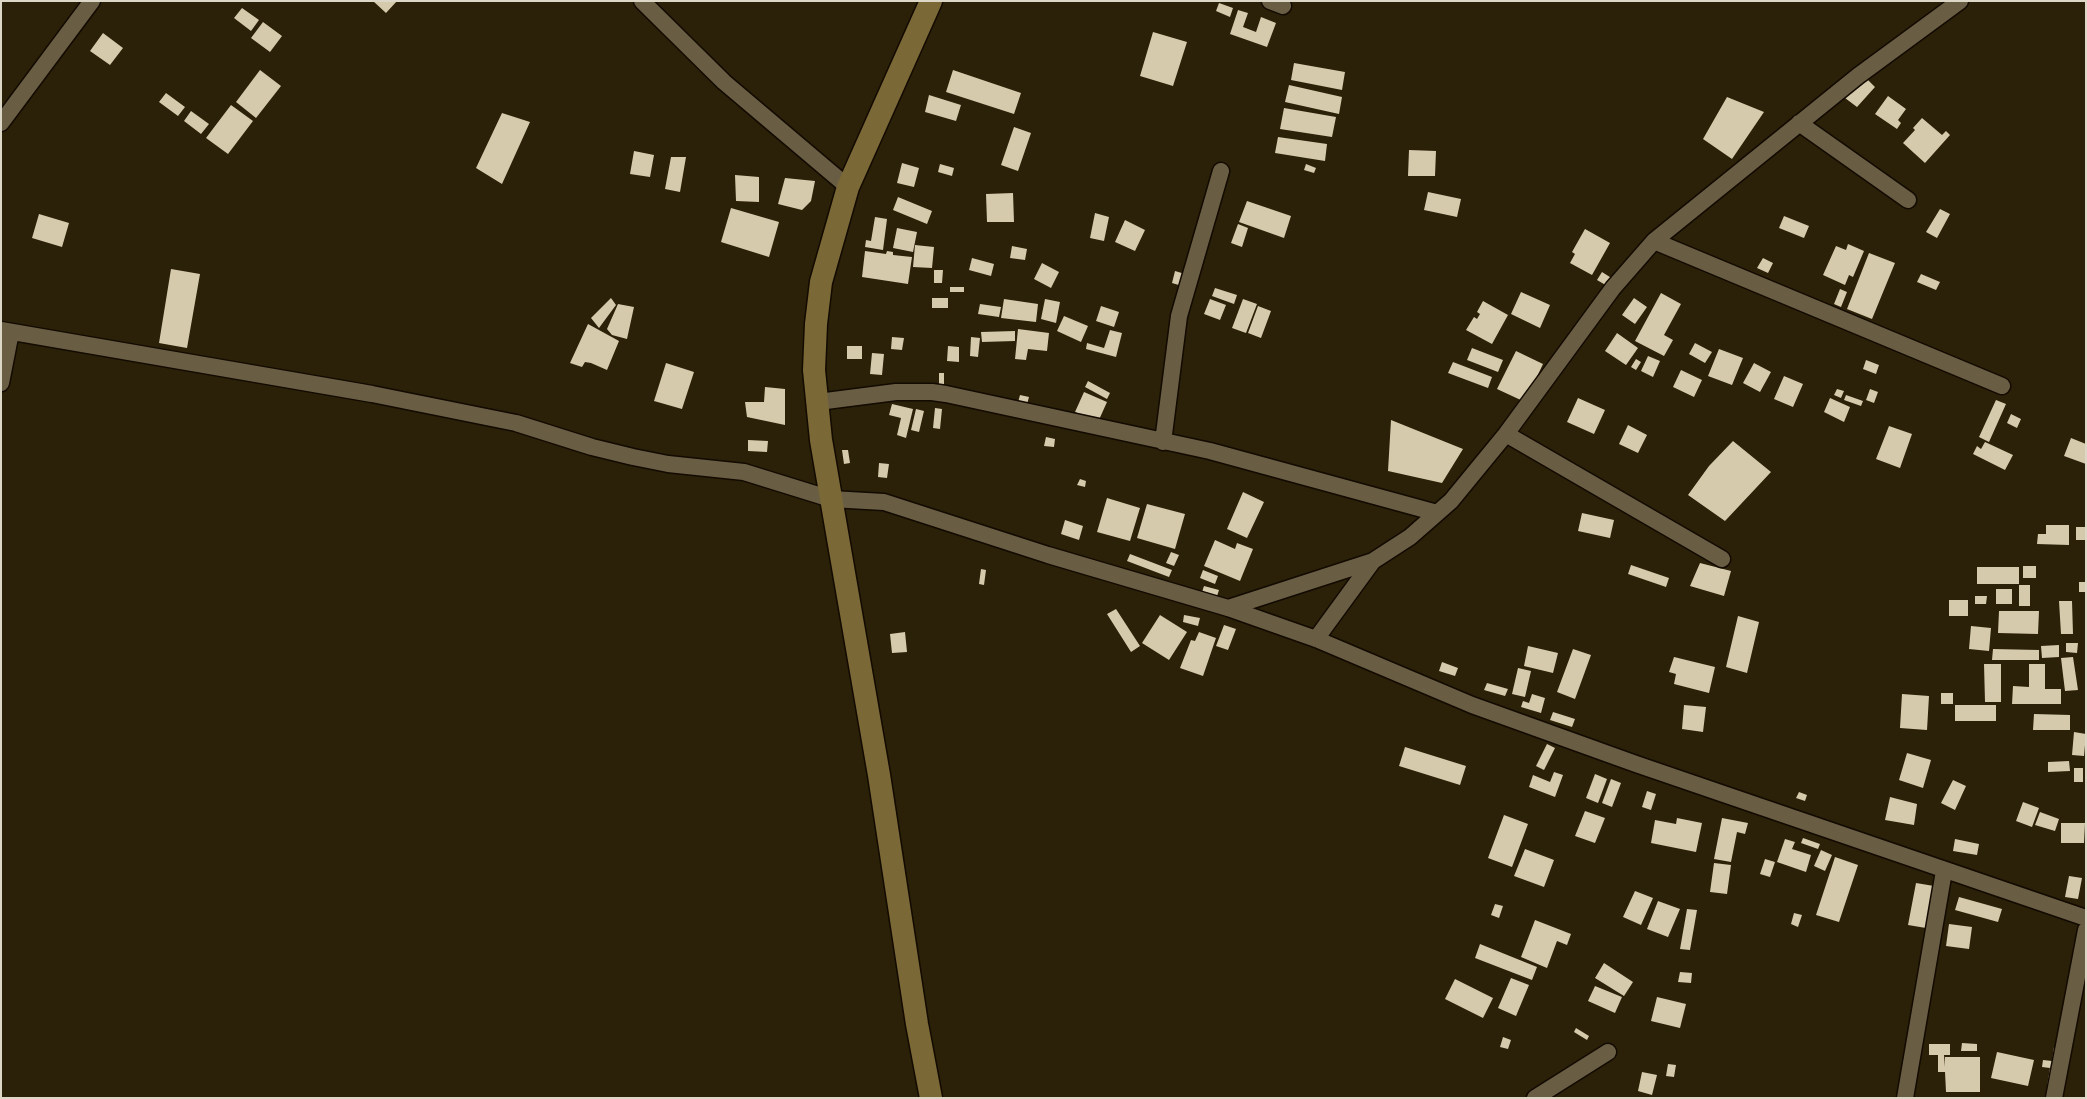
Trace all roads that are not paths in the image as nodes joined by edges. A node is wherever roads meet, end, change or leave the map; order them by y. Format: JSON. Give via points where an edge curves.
{"nodes":[{"id":1,"x":92,"y":1,"type":"edge"},
{"id":2,"x":642,"y":1,"type":"edge"},
{"id":3,"x":931,"y":1,"type":"edge"},
{"id":4,"x":1960,"y":1,"type":"edge"},
{"id":5,"x":1,"y":123,"type":"edge"},
{"id":6,"x":1799,"y":123,"type":"junction"},
{"id":7,"x":1220,"y":171,"type":"dead end"},
{"id":8,"x":848,"y":187,"type":"junction"},
{"id":9,"x":1908,"y":200,"type":"dead end"},
{"id":10,"x":1654,"y":241,"type":"junction"},
{"id":11,"x":6,"y":331,"type":"edge"},
{"id":12,"x":1,"y":383,"type":"edge"},
{"id":13,"x":2002,"y":386,"type":"dead end"},
{"id":14,"x":818,"y":402,"type":"junction"},
{"id":15,"x":1506,"y":434,"type":"junction"},
{"id":16,"x":1163,"y":442,"type":"junction"},
{"id":17,"x":831,"y":499,"type":"junction"},
{"id":18,"x":1438,"y":513,"type":"junction"},
{"id":19,"x":1722,"y":559,"type":"dead end"},
{"id":20,"x":1373,"y":561,"type":"junction"},
{"id":21,"x":1228,"y":608,"type":"junction"},
{"id":22,"x":1316,"y":639,"type":"junction"},
{"id":23,"x":1944,"y":871,"type":"junction"},
{"id":24,"x":2086,"y":918,"type":"edge"},
{"id":25,"x":2086,"y":930,"type":"edge"},
{"id":26,"x":1608,"y":1052,"type":"dead end"},
{"id":27,"x":931,"y":1098,"type":"edge"},
{"id":28,"x":1534,"y":1098,"type":"edge"},
{"id":29,"x":1905,"y":1098,"type":"edge"},
{"id":30,"x":2054,"y":1098,"type":"edge"}],
"edges":[{"from":1,"to":5,"type":"street"},
{"from":2,"to":8,"type":"street","via":[[724,82]]},
{"from":3,"to":8,"type":"main road"},
{"from":4,"to":6,"type":"street"},
{"from":6,"to":9,"type":"street"},
{"from":6,"to":10,"type":"street"},
{"from":7,"to":16,"type":"street","via":[[1179,316]]},
{"from":8,"to":14,"type":"main road","via":[[821,282],[814,370]]},
{"from":10,"to":13,"type":"street"},
{"from":10,"to":15,"type":"street","via":[[1613,288]]},
{"from":11,"to":12,"type":"street"},
{"from":11,"to":17,"type":"street","via":[[231,368],[449,409],[516,423],[633,457],[744,472]]},
{"from":14,"to":16,"type":"street","via":[[896,392],[932,392]]},
{"from":14,"to":17,"type":"main road"},
{"from":15,"to":18,"type":"street"},
{"from":15,"to":19,"type":"street"},
{"from":16,"to":18,"type":"street","via":[[1210,451]]},
{"from":17,"to":21,"type":"street","via":[[884,502]]},
{"from":17,"to":27,"type":"main road"},
{"from":18,"to":20,"type":"street","via":[[1410,537]]},
{"from":20,"to":21,"type":"street"},
{"from":20,"to":22,"type":"street"},
{"from":21,"to":22,"type":"street"},
{"from":22,"to":23,"type":"street","via":[[1482,708]]},
{"from":23,"to":24,"type":"street"},
{"from":23,"to":29,"type":"street"},
{"from":25,"to":30,"type":"street"},
{"from":26,"to":28,"type":"street"}]}
